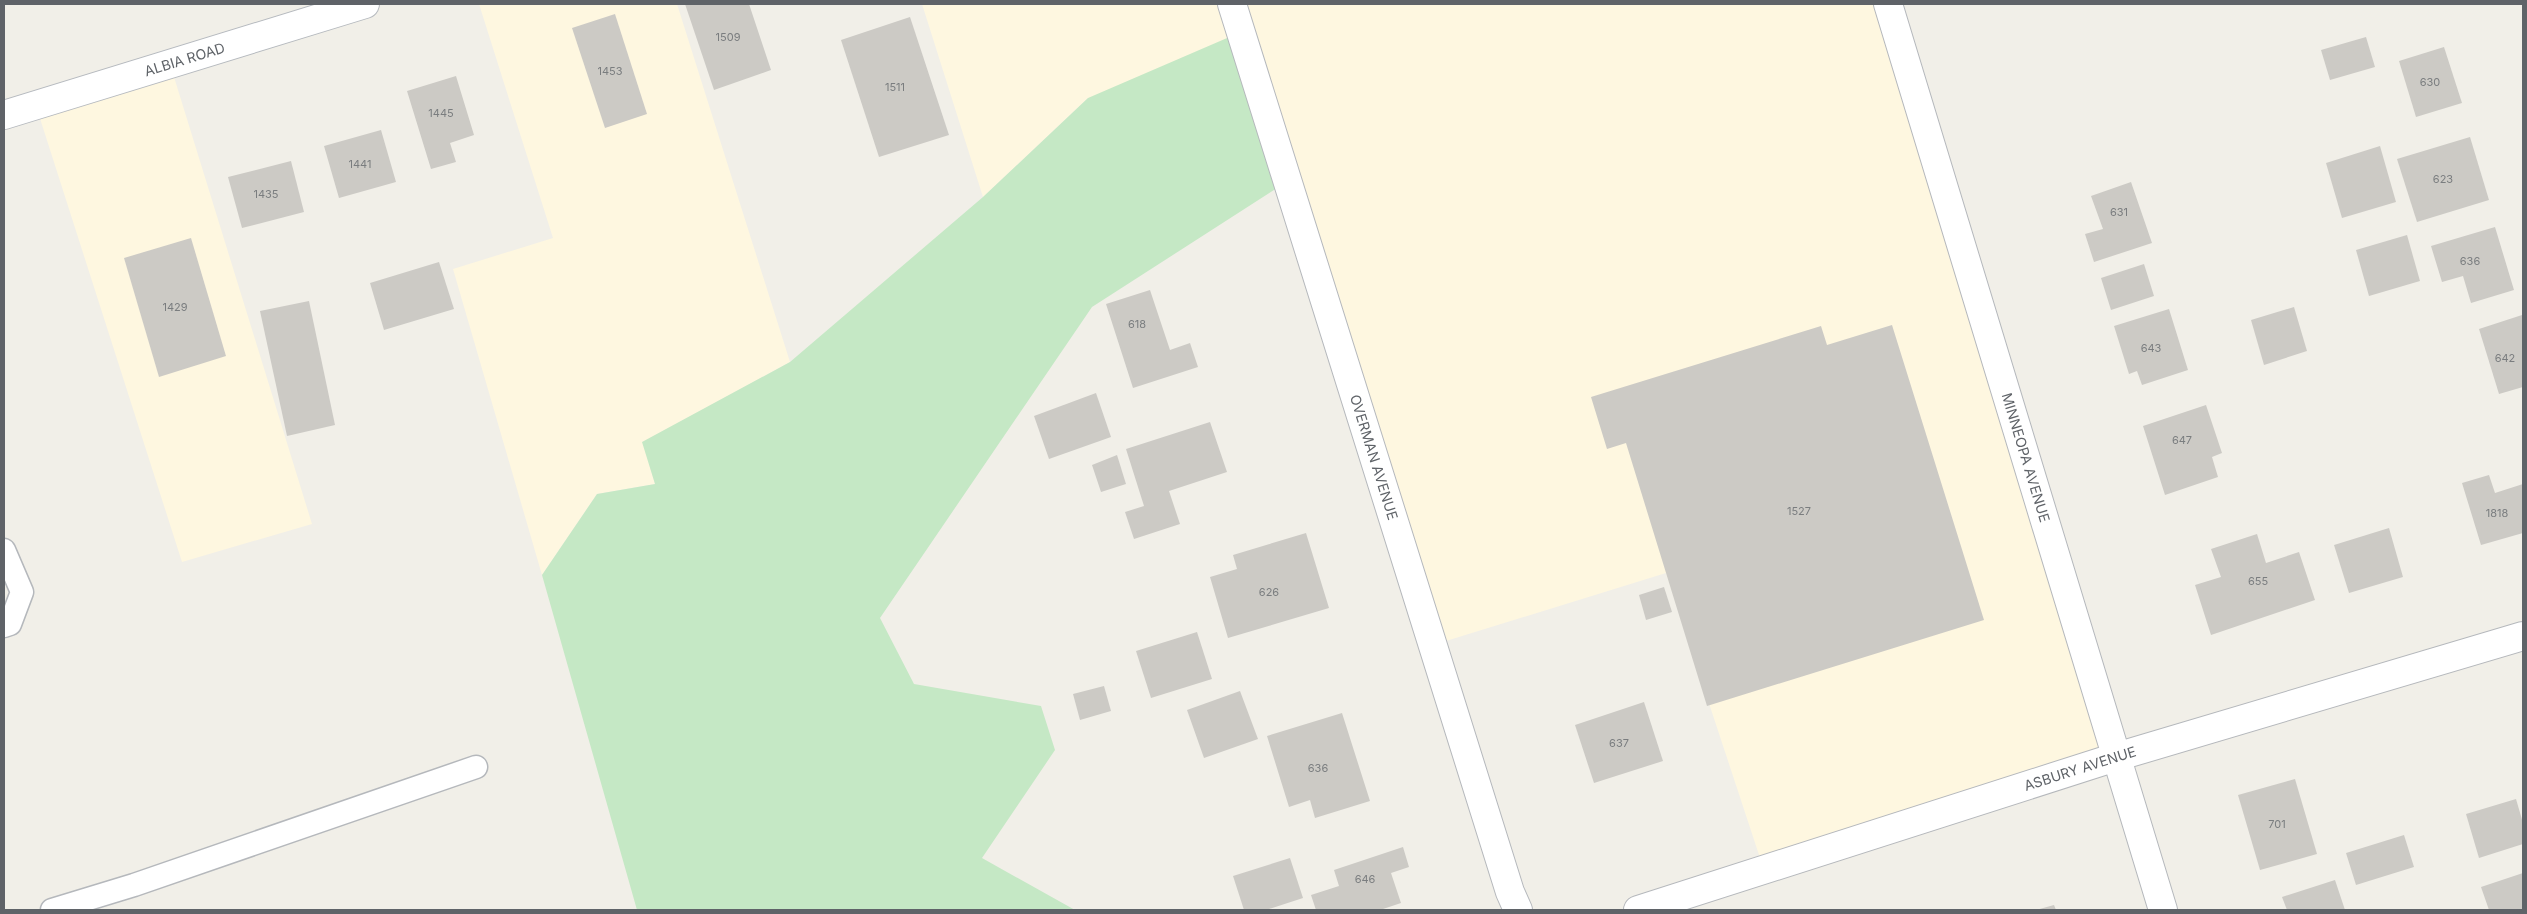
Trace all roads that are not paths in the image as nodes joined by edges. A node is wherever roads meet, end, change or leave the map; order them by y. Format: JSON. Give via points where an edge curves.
{"nodes":[{"id":1,"x":365,"y":4,"type":"edge"},
{"id":2,"x":1232,"y":4,"type":"edge"},
{"id":3,"x":1888,"y":4,"type":"edge"},
{"id":4,"x":4,"y":115,"type":"edge"},
{"id":5,"x":4,"y":550,"type":"edge"},
{"id":6,"x":4,"y":626,"type":"edge"},
{"id":7,"x":2523,"y":636,"type":"edge"},
{"id":8,"x":2116,"y":757,"type":"junction"},
{"id":9,"x":476,"y":767,"type":"dead end"},
{"id":10,"x":52,"y":910,"type":"edge"},
{"id":11,"x":1518,"y":910,"type":"edge"},
{"id":12,"x":1638,"y":910,"type":"edge"},
{"id":13,"x":2163,"y":910,"type":"edge"}],
"edges":[{"from":1,"to":4,"type":"street","name":"ALBIA ROAD"},
{"from":2,"to":11,"type":"street","name":"OVERMAN AVENUE"},
{"from":3,"to":8,"type":"street","name":"MINNEOPA AVENUE"},
{"from":5,"to":6,"type":"lane","via":[[22,592],[10,624]]},
{"from":7,"to":8,"type":"street","name":"ASBURY AVENUE"},
{"from":8,"to":12,"type":"street","name":"ASBURY AVENUE"},
{"from":8,"to":13,"type":"street","name":"MINNEOPA AVENUE"},
{"from":9,"to":10,"type":"lane","via":[[143,882]]}]}
